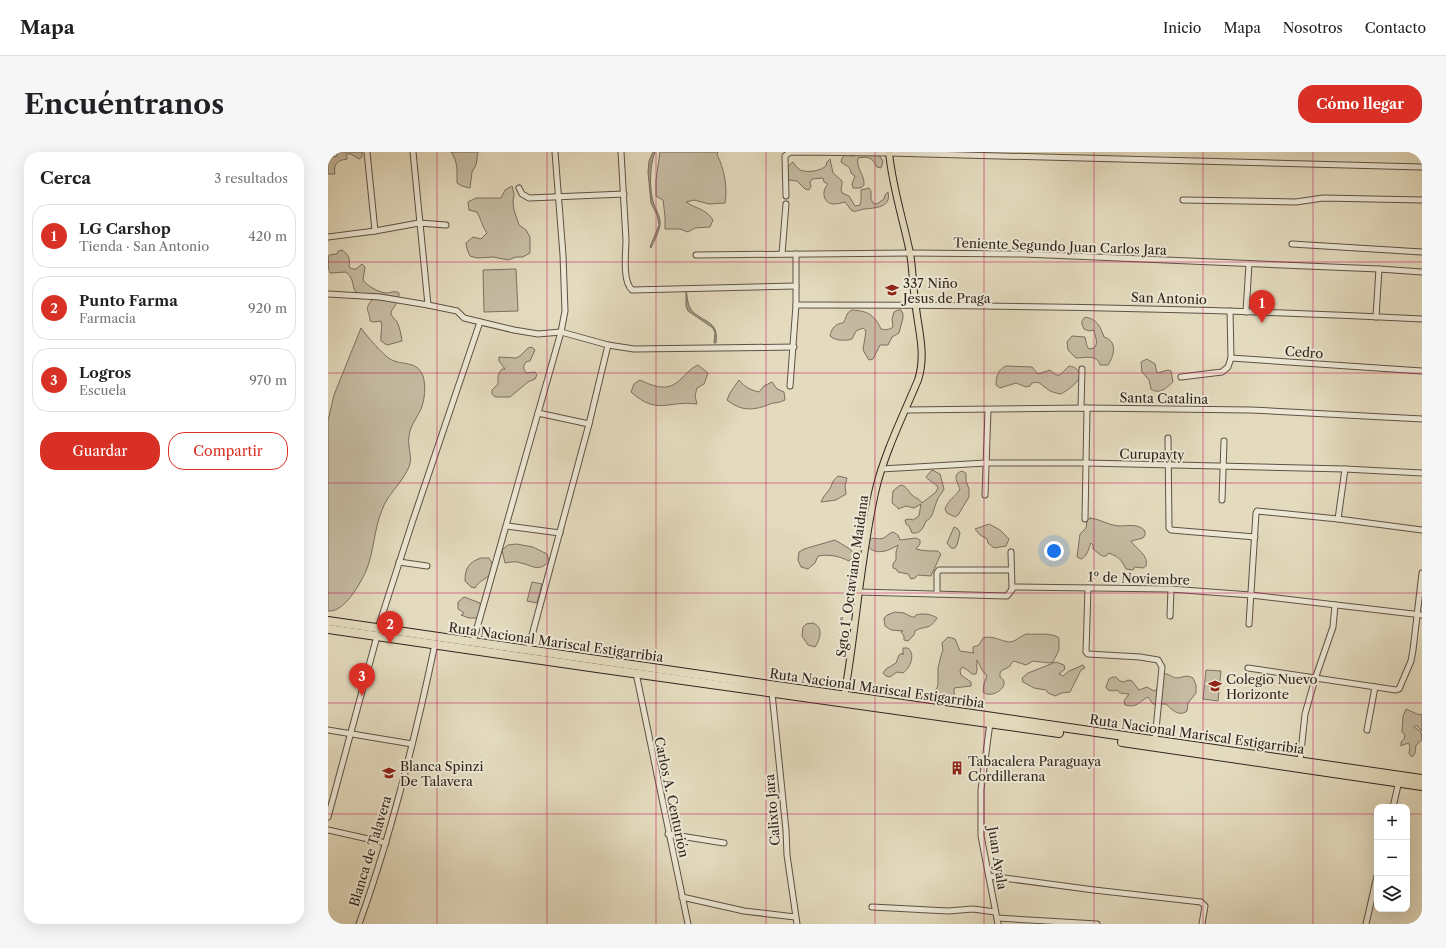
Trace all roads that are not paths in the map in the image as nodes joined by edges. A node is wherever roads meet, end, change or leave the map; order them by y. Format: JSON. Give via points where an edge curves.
{"nodes":[{"id":1,"x":367,"y":152,"type":"edge"},
{"id":2,"x":413,"y":152,"type":"edge"},
{"id":3,"x":555,"y":152,"type":"edge"},
{"id":4,"x":621,"y":152,"type":"edge"},
{"id":5,"x":889,"y":152,"type":"edge"},
{"id":6,"x":1422,"y":167,"type":"edge"},
{"id":7,"x":519,"y":188,"type":"dead end"},
{"id":8,"x":624,"y":194,"type":"junction"},
{"id":9,"x":558,"y":196,"type":"junction"},
{"id":10,"x":786,"y":196,"type":"dead end"},
{"id":11,"x":1183,"y":200,"type":"dead end"},
{"id":12,"x":1422,"y":200,"type":"edge"},
{"id":13,"x":786,"y":204,"type":"dead end"},
{"id":14,"x":419,"y":223,"type":"junction"},
{"id":15,"x":446,"y":225,"type":"dead end"},
{"id":16,"x":375,"y":231,"type":"junction"},
{"id":17,"x":328,"y":237,"type":"edge"},
{"id":18,"x":1292,"y":244,"type":"dead end"},
{"id":19,"x":1422,"y":252,"type":"edge"},
{"id":20,"x":910,"y":253,"type":"junction"},
{"id":21,"x":782,"y":254,"type":"junction"},
{"id":22,"x":796,"y":254,"type":"junction"},
{"id":23,"x":696,"y":255,"type":"dead end"},
{"id":24,"x":1249,"y":264,"type":"junction"},
{"id":25,"x":1379,"y":269,"type":"junction"},
{"id":26,"x":1422,"y":272,"type":"edge"},
{"id":27,"x":796,"y":286,"type":"junction"},
{"id":28,"x":328,"y":294,"type":"edge"},
{"id":29,"x":428,"y":305,"type":"junction"},
{"id":30,"x":796,"y":305,"type":"junction"},
{"id":31,"x":915,"y":306,"type":"junction"},
{"id":32,"x":1230,"y":311,"type":"junction"},
{"id":33,"x":1246,"y":312,"type":"junction"},
{"id":34,"x":1376,"y":317,"type":"junction"},
{"id":35,"x":1422,"y":319,"type":"edge"},
{"id":36,"x":480,"y":322,"type":"junction"},
{"id":37,"x":561,"y":332,"type":"junction"},
{"id":38,"x":608,"y":345,"type":"junction"},
{"id":39,"x":794,"y":347,"type":"junction"},
{"id":40,"x":1231,"y":358,"type":"junction"},
{"id":41,"x":1082,"y":369,"type":"dead end"},
{"id":42,"x":1422,"y":371,"type":"edge"},
{"id":43,"x":1180,"y":377,"type":"dead end"},
{"id":44,"x":790,"y":386,"type":"dead end"},
{"id":45,"x":1081,"y":408,"type":"junction"},
{"id":46,"x":1087,"y":408,"type":"junction"},
{"id":47,"x":906,"y":410,"type":"junction"},
{"id":48,"x":988,"y":410,"type":"junction"},
{"id":49,"x":538,"y":413,"type":"junction"},
{"id":50,"x":1422,"y":419,"type":"edge"},
{"id":51,"x":589,"y":424,"type":"junction"},
{"id":52,"x":1168,"y":438,"type":"dead end"},
{"id":53,"x":1224,"y":441,"type":"dead end"},
{"id":54,"x":986,"y":463,"type":"junction"},
{"id":55,"x":1086,"y":463,"type":"junction"},
{"id":56,"x":1168,"y":465,"type":"junction"},
{"id":57,"x":1223,"y":466,"type":"junction"},
{"id":58,"x":881,"y":469,"type":"junction"},
{"id":59,"x":1345,"y":469,"type":"junction"},
{"id":60,"x":1422,"y":473,"type":"edge"},
{"id":61,"x":985,"y":494,"type":"dead end"},
{"id":62,"x":1222,"y":500,"type":"dead end"},
{"id":63,"x":1085,"y":519,"type":"dead end"},
{"id":64,"x":1338,"y":519,"type":"junction"},
{"id":65,"x":507,"y":526,"type":"junction"},
{"id":66,"x":1422,"y":530,"type":"edge"},
{"id":67,"x":560,"y":533,"type":"junction"},
{"id":68,"x":1255,"y":537,"type":"junction"},
{"id":69,"x":1010,"y":552,"type":"dead end"},
{"id":70,"x":398,"y":562,"type":"junction"},
{"id":71,"x":427,"y":566,"type":"dead end"},
{"id":72,"x":1010,"y":570,"type":"junction"},
{"id":73,"x":1422,"y":573,"type":"edge"},
{"id":74,"x":1088,"y":588,"type":"junction"},
{"id":75,"x":1012,"y":589,"type":"junction"},
{"id":76,"x":1171,"y":589,"type":"junction"},
{"id":77,"x":859,"y":592,"type":"junction"},
{"id":78,"x":937,"y":594,"type":"junction"},
{"id":79,"x":1251,"y":595,"type":"junction"},
{"id":80,"x":1335,"y":605,"type":"junction"},
{"id":81,"x":1420,"y":614,"type":"edge"},
{"id":82,"x":1170,"y":616,"type":"dead end"},
{"id":83,"x":328,"y":621,"type":"edge"},
{"id":84,"x":1250,"y":624,"type":"dead end"},
{"id":85,"x":328,"y":629,"type":"edge"},
{"id":86,"x":378,"y":632,"type":"junction"},
{"id":87,"x":473,"y":642,"type":"junction"},
{"id":88,"x":436,"y":644,"type":"junction"},
{"id":89,"x":528,"y":650,"type":"junction"},
{"id":90,"x":1248,"y":668,"type":"dead end"},
{"id":91,"x":636,"y":673,"type":"junction"},
{"id":92,"x":1314,"y":679,"type":"junction"},
{"id":93,"x":1375,"y":687,"type":"junction"},
{"id":94,"x":772,"y":693,"type":"junction"},
{"id":95,"x":844,"y":699,"type":"junction"},
{"id":96,"x":990,"y":723,"type":"junction"},
{"id":97,"x":328,"y":730,"type":"edge"},
{"id":98,"x":1367,"y":730,"type":"dead end"},
{"id":99,"x":350,"y":733,"type":"junction"},
{"id":100,"x":1155,"y":740,"type":"junction"},
{"id":101,"x":412,"y":744,"type":"junction"},
{"id":102,"x":1300,"y":761,"type":"junction"},
{"id":103,"x":1399,"y":779,"type":"junction"},
{"id":104,"x":1422,"y":779,"type":"edge"},
{"id":105,"x":1422,"y":786,"type":"edge"},
{"id":106,"x":1394,"y":804,"type":"edge"},
{"id":107,"x":328,"y":817,"type":"edge"},
{"id":108,"x":328,"y":830,"type":"edge"},
{"id":109,"x":668,"y":834,"type":"junction"},
{"id":110,"x":386,"y":843,"type":"junction"},
{"id":111,"x":724,"y":843,"type":"dead end"},
{"id":112,"x":989,"y":876,"type":"junction"},
{"id":113,"x":1374,"y":889,"type":"edge"},
{"id":114,"x":682,"y":897,"type":"junction"},
{"id":115,"x":872,"y":907,"type":"dead end"},
{"id":116,"x":995,"y":912,"type":"junction"},
{"id":117,"x":795,"y":917,"type":"junction"},
{"id":118,"x":997,"y":918,"type":"junction"},
{"id":119,"x":359,"y":924,"type":"edge"},
{"id":120,"x":688,"y":924,"type":"edge"},
{"id":121,"x":797,"y":924,"type":"edge"},
{"id":122,"x":998,"y":924,"type":"edge"},
{"id":123,"x":1097,"y":924,"type":"edge"},
{"id":124,"x":1202,"y":924,"type":"edge"},
{"id":125,"x":1366,"y":924,"type":"edge"}],
"edges":[{"from":1,"to":16,"type":"street"},
{"from":2,"to":14,"type":"street"},
{"from":3,"to":9,"type":"street"},
{"from":4,"to":8,"type":"street"},
{"from":5,"to":6,"type":"street"},
{"from":5,"to":10,"type":"street","via":[[790,152],[785,156]]},
{"from":5,"to":20,"type":"main road","name":"Sgto 1° Octaviano Maidana","via":[[891,174]]},
{"from":7,"to":9,"type":"street","via":[[522,194],[529,198]]},
{"from":8,"to":9,"type":"street"},
{"from":8,"to":27,"type":"street","via":[[624,251],[627,284],[632,290]]},
{"from":9,"to":37,"type":"street","via":[[563,255],[564,311]]},
{"from":11,"to":12,"type":"street"},
{"from":13,"to":21,"type":"street"},
{"from":14,"to":15,"type":"street"},
{"from":14,"to":16,"type":"street"},
{"from":14,"to":29,"type":"street"},
{"from":16,"to":17,"type":"street"},
{"from":18,"to":19,"type":"street"},
{"from":20,"to":22,"type":"street","name":"Teniente Segundo Juan Carlos Jara"},
{"from":20,"to":24,"type":"street","name":"Teniente Segundo Juan Carlos Jara","via":[[1024,254]]},
{"from":20,"to":31,"type":"main road","name":"Sgto 1° Octaviano Maidana"},
{"from":21,"to":22,"type":"street","name":"Teniente Segundo Juan Carlos Jara"},
{"from":21,"to":23,"type":"street","name":"Teniente Segundo Juan Carlos Jara"},
{"from":22,"to":27,"type":"street"},
{"from":24,"to":25,"type":"street","name":"Teniente Segundo Juan Carlos Jara"},
{"from":24,"to":33,"type":"street"},
{"from":25,"to":26,"type":"street","name":"Teniente Segundo Juan Carlos Jara"},
{"from":25,"to":34,"type":"street"},
{"from":27,"to":30,"type":"street"},
{"from":28,"to":29,"type":"street","via":[[380,297]]},
{"from":29,"to":36,"type":"street","via":[[457,311],[464,318]]},
{"from":30,"to":31,"type":"street","name":"San Antonio"},
{"from":30,"to":39,"type":"street"},
{"from":31,"to":32,"type":"street","name":"San Antonio"},
{"from":31,"to":47,"type":"main road","name":"Sgto 1° Octaviano Maidana","via":[[922,367]]},
{"from":32,"to":33,"type":"street","name":"San Antonio"},
{"from":32,"to":40,"type":"street"},
{"from":33,"to":34,"type":"street","name":"San Antonio"},
{"from":34,"to":35,"type":"street","name":"San Antonio"},
{"from":36,"to":37,"type":"street","via":[[528,334]]},
{"from":36,"to":70,"type":"street"},
{"from":37,"to":38,"type":"street"},
{"from":37,"to":49,"type":"street"},
{"from":38,"to":39,"type":"street","via":[[634,349]]},
{"from":38,"to":51,"type":"street"},
{"from":39,"to":44,"type":"street"},
{"from":40,"to":42,"type":"street","name":"Cedro"},
{"from":40,"to":43,"type":"street","via":[[1228,367],[1222,372]]},
{"from":41,"to":45,"type":"street"},
{"from":45,"to":46,"type":"street","name":"Santa Catalina"},
{"from":45,"to":48,"type":"street","name":"Santa Catalina"},
{"from":46,"to":50,"type":"street","name":"Santa Catalina","via":[[1251,410]]},
{"from":46,"to":55,"type":"street"},
{"from":47,"to":48,"type":"street","name":"Santa Catalina"},
{"from":47,"to":58,"type":"main road","name":"Sgto 1° Octaviano Maidana"},
{"from":48,"to":54,"type":"street"},
{"from":49,"to":51,"type":"street"},
{"from":49,"to":65,"type":"street"},
{"from":51,"to":67,"type":"street"},
{"from":52,"to":56,"type":"street"},
{"from":53,"to":57,"type":"street"},
{"from":54,"to":55,"type":"street","name":"Curupayty"},
{"from":54,"to":58,"type":"street","name":"Curupayty"},
{"from":54,"to":61,"type":"street"},
{"from":55,"to":56,"type":"street","name":"Curupayty"},
{"from":55,"to":63,"type":"street"},
{"from":56,"to":57,"type":"street","name":"Curupayty"},
{"from":56,"to":68,"type":"street","via":[[1168,526],[1171,530]]},
{"from":57,"to":59,"type":"street","name":"Curupayty"},
{"from":57,"to":62,"type":"street"},
{"from":58,"to":77,"type":"main road","name":"Sgto 1° Octaviano Maidana","via":[[868,527]]},
{"from":59,"to":60,"type":"street","name":"Curupayty"},
{"from":59,"to":64,"type":"street"},
{"from":64,"to":66,"type":"street"},
{"from":64,"to":68,"type":"street","via":[[1259,511],[1256,513]]},
{"from":65,"to":67,"type":"street"},
{"from":65,"to":87,"type":"street"},
{"from":67,"to":89,"type":"street"},
{"from":68,"to":79,"type":"street"},
{"from":69,"to":72,"type":"street"},
{"from":70,"to":71,"type":"street"},
{"from":70,"to":86,"type":"street"},
{"from":72,"to":75,"type":"street"},
{"from":72,"to":78,"type":"street","via":[[939,570]]},
{"from":73,"to":81,"type":"street"},
{"from":74,"to":75,"type":"street","name":"1º de Noviembre"},
{"from":74,"to":76,"type":"street","name":"1º de Noviembre"},
{"from":74,"to":100,"type":"street","via":[[1086,652],[1146,658],[1161,663]]},
{"from":75,"to":78,"type":"street","name":"1º de Noviembre","via":[[1008,596]]},
{"from":76,"to":79,"type":"street","name":"1º de Noviembre"},
{"from":76,"to":82,"type":"street"},
{"from":77,"to":78,"type":"street","name":"1º de Noviembre"},
{"from":77,"to":95,"type":"main road","name":"Sgto 1° Octaviano Maidana"},
{"from":79,"to":80,"type":"street","name":"1º de Noviembre"},
{"from":79,"to":84,"type":"street"},
{"from":80,"to":81,"type":"street","name":"1º de Noviembre"},
{"from":80,"to":92,"type":"street","via":[[1333,627]]},
{"from":81,"to":93,"type":"street","via":[[1410,661],[1399,689]]},
{"from":83,"to":86,"type":"highway","name":"Ruta Nacional Mariscal Estigarribia"},
{"from":85,"to":86,"type":"highway","name":"Ruta Nacional Mariscal Estigarribia"},
{"from":86,"to":87,"type":"highway","name":"Ruta Nacional Mariscal Estigarribia"},
{"from":86,"to":88,"type":"highway","name":"Ruta Nacional Mariscal Estigarribia"},
{"from":86,"to":99,"type":"street"},
{"from":87,"to":89,"type":"highway","name":"Ruta Nacional Mariscal Estigarribia"},
{"from":88,"to":91,"type":"highway","name":"Ruta Nacional Mariscal Estigarribia"},
{"from":88,"to":101,"type":"street","name":"Blanca de Talavera"},
{"from":89,"to":95,"type":"highway","name":"Ruta Nacional Mariscal Estigarribia"},
{"from":90,"to":92,"type":"street"},
{"from":91,"to":94,"type":"highway","name":"Ruta Nacional Mariscal Estigarribia"},
{"from":91,"to":109,"type":"street","name":"Carlos A. Centurión"},
{"from":92,"to":93,"type":"street"},
{"from":92,"to":102,"type":"street"},
{"from":93,"to":98,"type":"street"},
{"from":94,"to":95,"type":"highway","name":"Ruta Nacional Mariscal Estigarribia"},
{"from":94,"to":117,"type":"street","name":"Calixto Jara"},
{"from":95,"to":96,"type":"highway","name":"Ruta Nacional Mariscal Estigarribia"},
{"from":95,"to":100,"type":"highway","name":"Ruta Nacional Mariscal Estigarribia"},
{"from":96,"to":103,"type":"highway","name":"Ruta Nacional Mariscal Estigarribia"},
{"from":96,"to":112,"type":"street","name":"Juan Ayala","via":[[981,790],[981,836]]},
{"from":97,"to":99,"type":"street"},
{"from":99,"to":101,"type":"street"},
{"from":99,"to":107,"type":"street"},
{"from":100,"to":102,"type":"highway","name":"Ruta Nacional Mariscal Estigarribia"},
{"from":101,"to":110,"type":"street","name":"Blanca de Talavera"},
{"from":102,"to":103,"type":"highway","name":"Ruta Nacional Mariscal Estigarribia"},
{"from":103,"to":104,"type":"highway","name":"Ruta Nacional Mariscal Estigarribia"},
{"from":103,"to":105,"type":"highway","name":"Ruta Nacional Mariscal Estigarribia"},
{"from":103,"to":106,"type":"street"},
{"from":108,"to":110,"type":"street"},
{"from":109,"to":111,"type":"street"},
{"from":109,"to":114,"type":"street","name":"Carlos A. Centurión"},
{"from":110,"to":119,"type":"street","name":"Blanca de Talavera"},
{"from":112,"to":116,"type":"street","name":"Juan Ayala"},
{"from":112,"to":124,"type":"street","via":[[1201,902],[1205,906]]},
{"from":113,"to":125,"type":"street"},
{"from":114,"to":117,"type":"street","via":[[744,911]]},
{"from":114,"to":120,"type":"street","name":"Carlos A. Centurión"},
{"from":115,"to":116,"type":"street","via":[[948,911],[973,909]]},
{"from":116,"to":118,"type":"street","name":"Juan Ayala"},
{"from":117,"to":121,"type":"street","name":"Calixto Jara"},
{"from":118,"to":122,"type":"street","name":"Juan Ayala"},
{"from":118,"to":123,"type":"street"}]}
